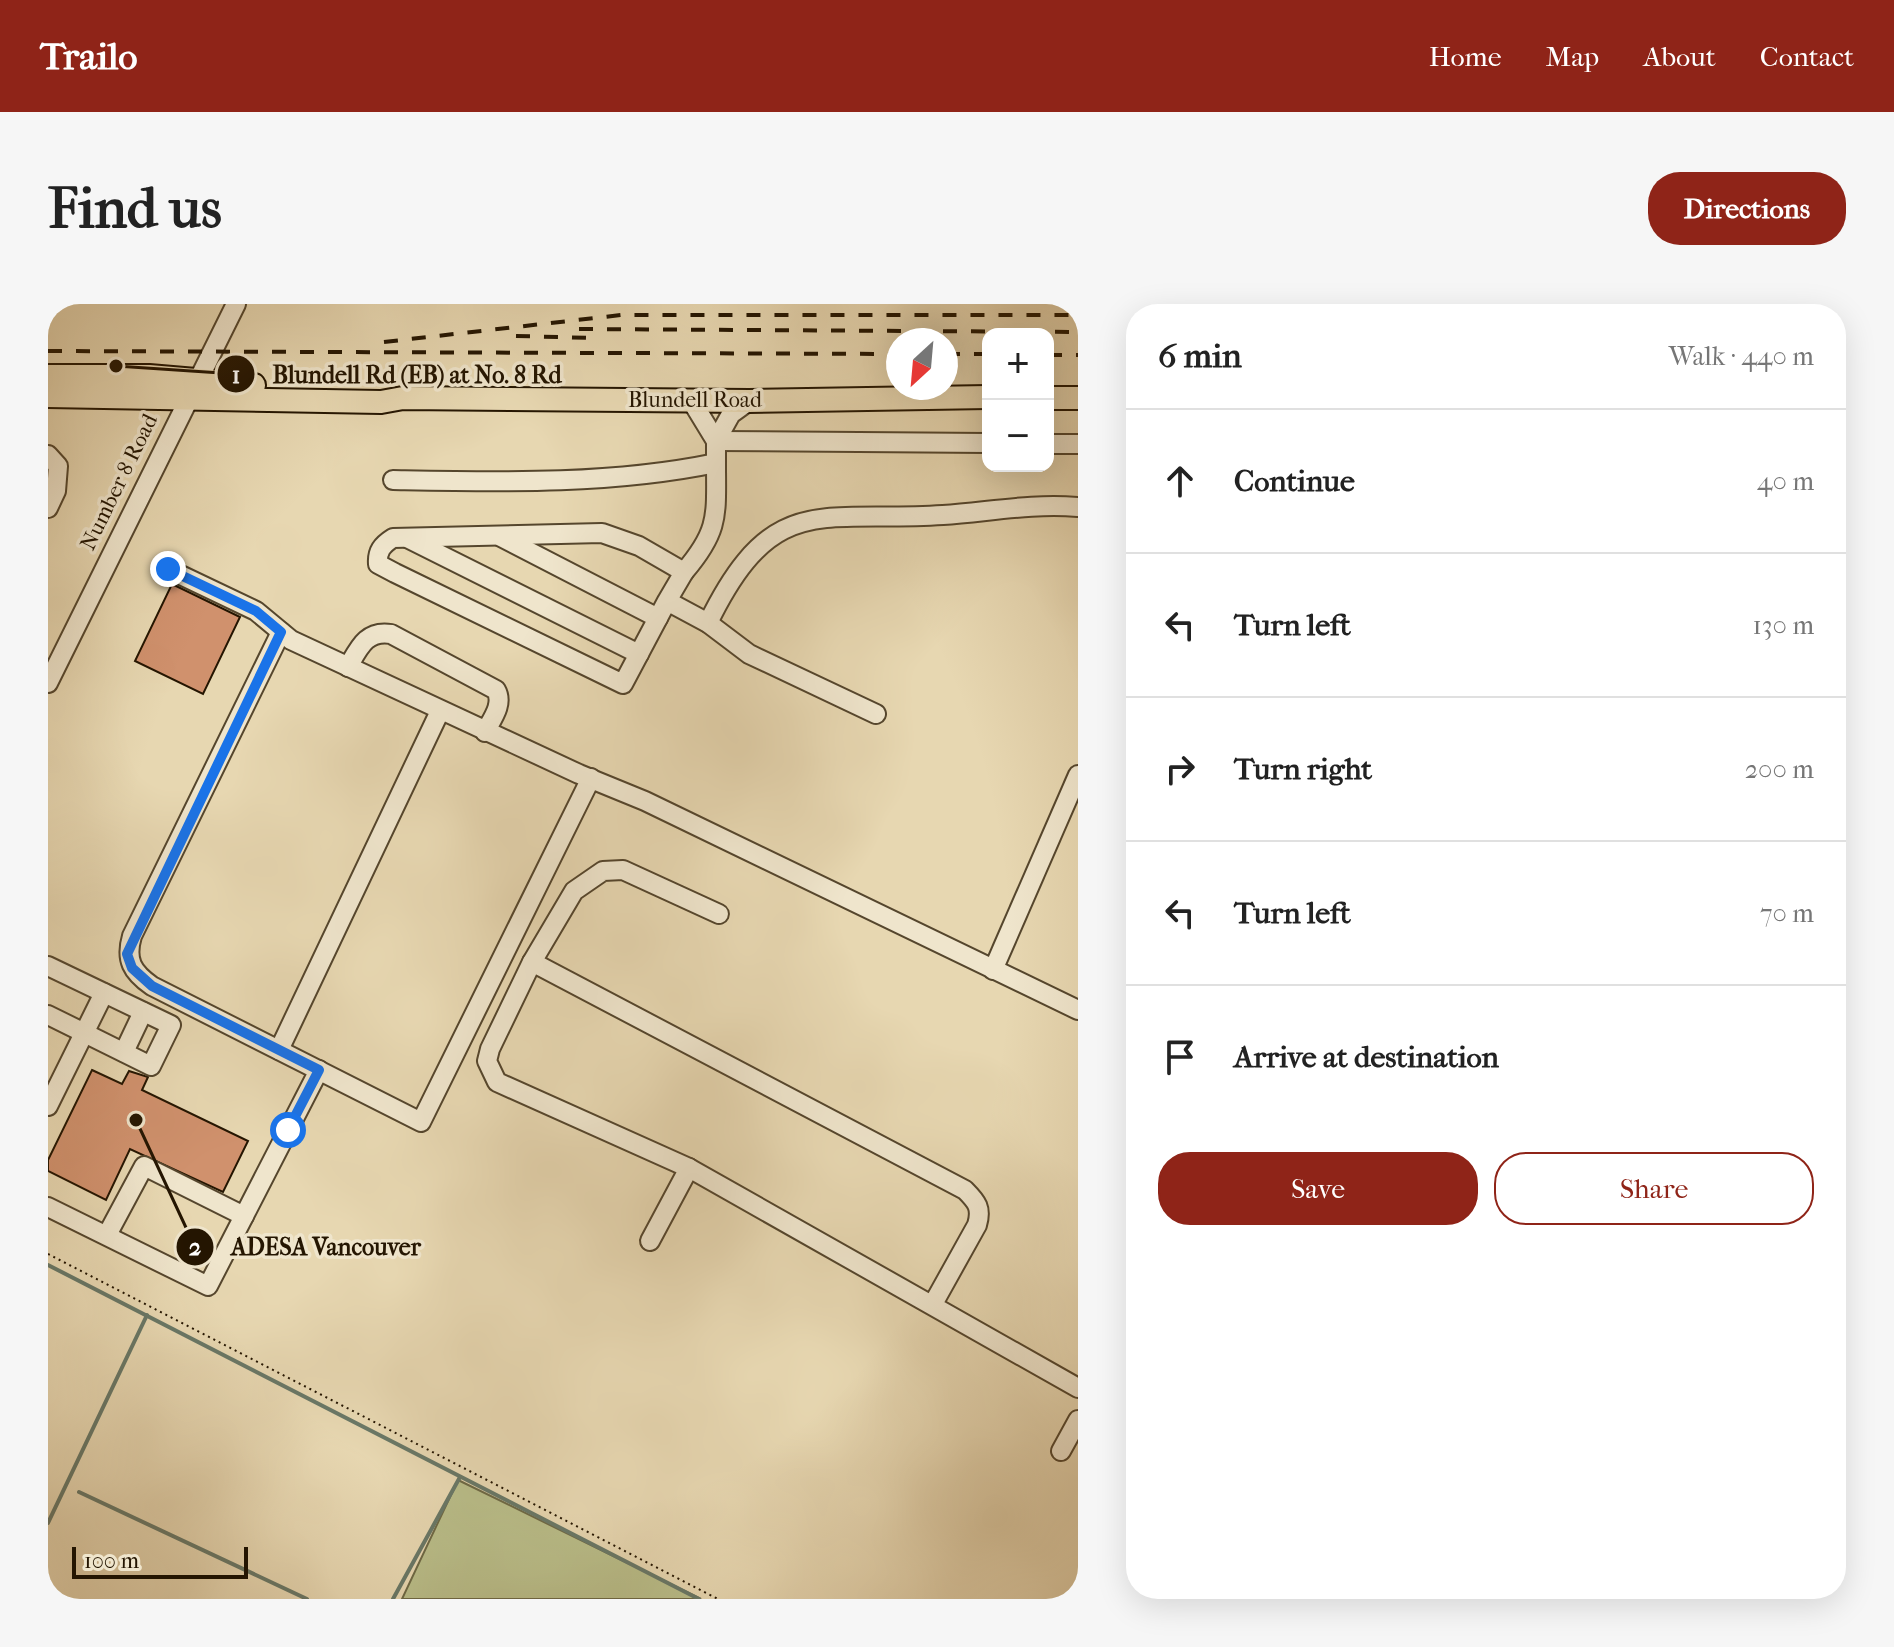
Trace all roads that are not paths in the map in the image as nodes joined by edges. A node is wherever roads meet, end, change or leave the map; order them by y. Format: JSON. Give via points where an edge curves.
{"nodes":[{"id":1,"x":236,"y":304,"type":"edge"},
{"id":2,"x":48,"y":376,"type":"edge"},
{"id":3,"x":192,"y":388,"type":"junction"},
{"id":4,"x":48,"y":396,"type":"edge"},
{"id":5,"x":982,"y":397,"type":"edge"},
{"id":6,"x":1054,"y":398,"type":"edge"},
{"id":7,"x":1078,"y":398,"type":"edge"},
{"id":8,"x":691,"y":400,"type":"junction"},
{"id":9,"x":749,"y":401,"type":"junction"},
{"id":10,"x":716,"y":441,"type":"junction"},
{"id":11,"x":982,"y":443,"type":"edge"},
{"id":12,"x":1054,"y":444,"type":"edge"},
{"id":13,"x":1078,"y":444,"type":"edge"},
{"id":14,"x":48,"y":455,"type":"edge"},
{"id":15,"x":716,"y":463,"type":"junction"},
{"id":16,"x":393,"y":480,"type":"dead end"},
{"id":17,"x":1078,"y":507,"type":"edge"},
{"id":18,"x":48,"y":508,"type":"edge"},
{"id":19,"x":499,"y":536,"type":"junction"},
{"id":20,"x":406,"y":538,"type":"junction"},
{"id":21,"x":168,"y":569,"type":"dead end"},
{"id":22,"x":684,"y":572,"type":"junction"},
{"id":23,"x":667,"y":601,"type":"junction"},
{"id":24,"x":658,"y":618,"type":"junction"},
{"id":25,"x":708,"y":623,"type":"junction"},
{"id":26,"x":281,"y":632,"type":"junction"},
{"id":27,"x":639,"y":654,"type":"junction"},
{"id":28,"x":348,"y":667,"type":"junction"},
{"id":29,"x":48,"y":683,"type":"edge"},
{"id":30,"x":440,"y":711,"type":"junction"},
{"id":31,"x":876,"y":714,"type":"dead end"},
{"id":32,"x":485,"y":732,"type":"junction"},
{"id":33,"x":1078,"y":775,"type":"edge"},
{"id":34,"x":591,"y":778,"type":"junction"},
{"id":35,"x":719,"y":914,"type":"dead end"},
{"id":36,"x":532,"y":962,"type":"junction"},
{"id":37,"x":48,"y":966,"type":"edge"},
{"id":38,"x":993,"y":970,"type":"junction"},
{"id":39,"x":104,"y":993,"type":"junction"},
{"id":40,"x":1078,"y":1010,"type":"edge"},
{"id":41,"x":143,"y":1012,"type":"junction"},
{"id":42,"x":48,"y":1015,"type":"edge"},
{"id":43,"x":84,"y":1033,"type":"junction"},
{"id":44,"x":279,"y":1050,"type":"junction"},
{"id":45,"x":124,"y":1052,"type":"junction"},
{"id":46,"x":319,"y":1070,"type":"junction"},
{"id":47,"x":48,"y":1106,"type":"edge"},
{"id":48,"x":689,"y":1168,"type":"junction"},
{"id":49,"x":48,"y":1207,"type":"edge"},
{"id":50,"x":244,"y":1216,"type":"junction"},
{"id":51,"x":107,"y":1235,"type":"junction"},
{"id":52,"x":650,"y":1241,"type":"dead end"},
{"id":53,"x":933,"y":1304,"type":"junction"},
{"id":54,"x":1078,"y":1388,"type":"edge"},
{"id":55,"x":1078,"y":1420,"type":"edge"},
{"id":56,"x":1061,"y":1451,"type":"dead end"}],
"edges":[{"from":1,"to":3,"type":"street","name":"Number 8 Road"},
{"from":2,"to":3,"type":"main road","name":"Blundell Road"},
{"from":3,"to":4,"type":"main road","name":"Blundell Road"},
{"from":3,"to":8,"type":"main road","name":"Blundell Road","via":[[381,402]]},
{"from":3,"to":29,"type":"street","name":"Number 8 Road"},
{"from":5,"to":9,"type":"main road","name":"Blundell Road"},
{"from":6,"to":7,"type":"main road"},
{"from":8,"to":9,"type":"main road","name":"Blundell Road"},
{"from":8,"to":10,"type":"street"},
{"from":9,"to":10,"type":"street","via":[[731,414]]},
{"from":10,"to":11,"type":"street"},
{"from":10,"to":15,"type":"street"},
{"from":12,"to":13,"type":"street"},
{"from":14,"to":18,"type":"street","via":[[58,466]]},
{"from":15,"to":16,"type":"street","via":[[522,483]]},
{"from":15,"to":22,"type":"street","via":[[710,540]]},
{"from":17,"to":25,"type":"street","via":[[818,517],[773,535],[753,551],[721,593]]},
{"from":19,"to":20,"type":"street"},
{"from":19,"to":22,"type":"street","via":[[602,533],[639,546]]},
{"from":19,"to":24,"type":"street"},
{"from":20,"to":27,"type":"street"},
{"from":20,"to":27,"type":"street","via":[[383,544],[378,564],[623,684]]},
{"from":21,"to":26,"type":"street","via":[[256,611]]},
{"from":22,"to":23,"type":"street"},
{"from":23,"to":24,"type":"street"},
{"from":23,"to":25,"type":"street"},
{"from":24,"to":27,"type":"street"},
{"from":25,"to":31,"type":"street","via":[[749,654]]},
{"from":26,"to":28,"type":"street"},
{"from":26,"to":44,"type":"street","via":[[127,954],[132,968],[152,986]]},
{"from":28,"to":30,"type":"street"},
{"from":28,"to":32,"type":"street","via":[[369,636],[391,634],[496,690],[498,707]]},
{"from":30,"to":32,"type":"street"},
{"from":30,"to":44,"type":"street"},
{"from":32,"to":34,"type":"street"},
{"from":33,"to":38,"type":"street"},
{"from":34,"to":38,"type":"street"},
{"from":34,"to":46,"type":"street","via":[[421,1122]]},
{"from":35,"to":36,"type":"street","via":[[623,870],[603,871],[574,891]]},
{"from":36,"to":48,"type":"street","via":[[490,1049],[487,1061],[497,1082]]},
{"from":36,"to":53,"type":"street","via":[[965,1190],[977,1201],[977,1225]]},
{"from":37,"to":39,"type":"street"},
{"from":38,"to":40,"type":"street"},
{"from":39,"to":41,"type":"street"},
{"from":39,"to":43,"type":"street"},
{"from":41,"to":45,"type":"street"},
{"from":41,"to":45,"type":"street","via":[[171,1025],[151,1066]]},
{"from":42,"to":43,"type":"street"},
{"from":43,"to":45,"type":"street"},
{"from":43,"to":47,"type":"street"},
{"from":44,"to":46,"type":"street"},
{"from":46,"to":50,"type":"street"},
{"from":48,"to":52,"type":"street"},
{"from":48,"to":53,"type":"street"},
{"from":49,"to":51,"type":"street"},
{"from":50,"to":51,"type":"street","via":[[144,1166]]},
{"from":50,"to":51,"type":"street","via":[[208,1286]]},
{"from":53,"to":54,"type":"street"},
{"from":55,"to":56,"type":"street"}]}
